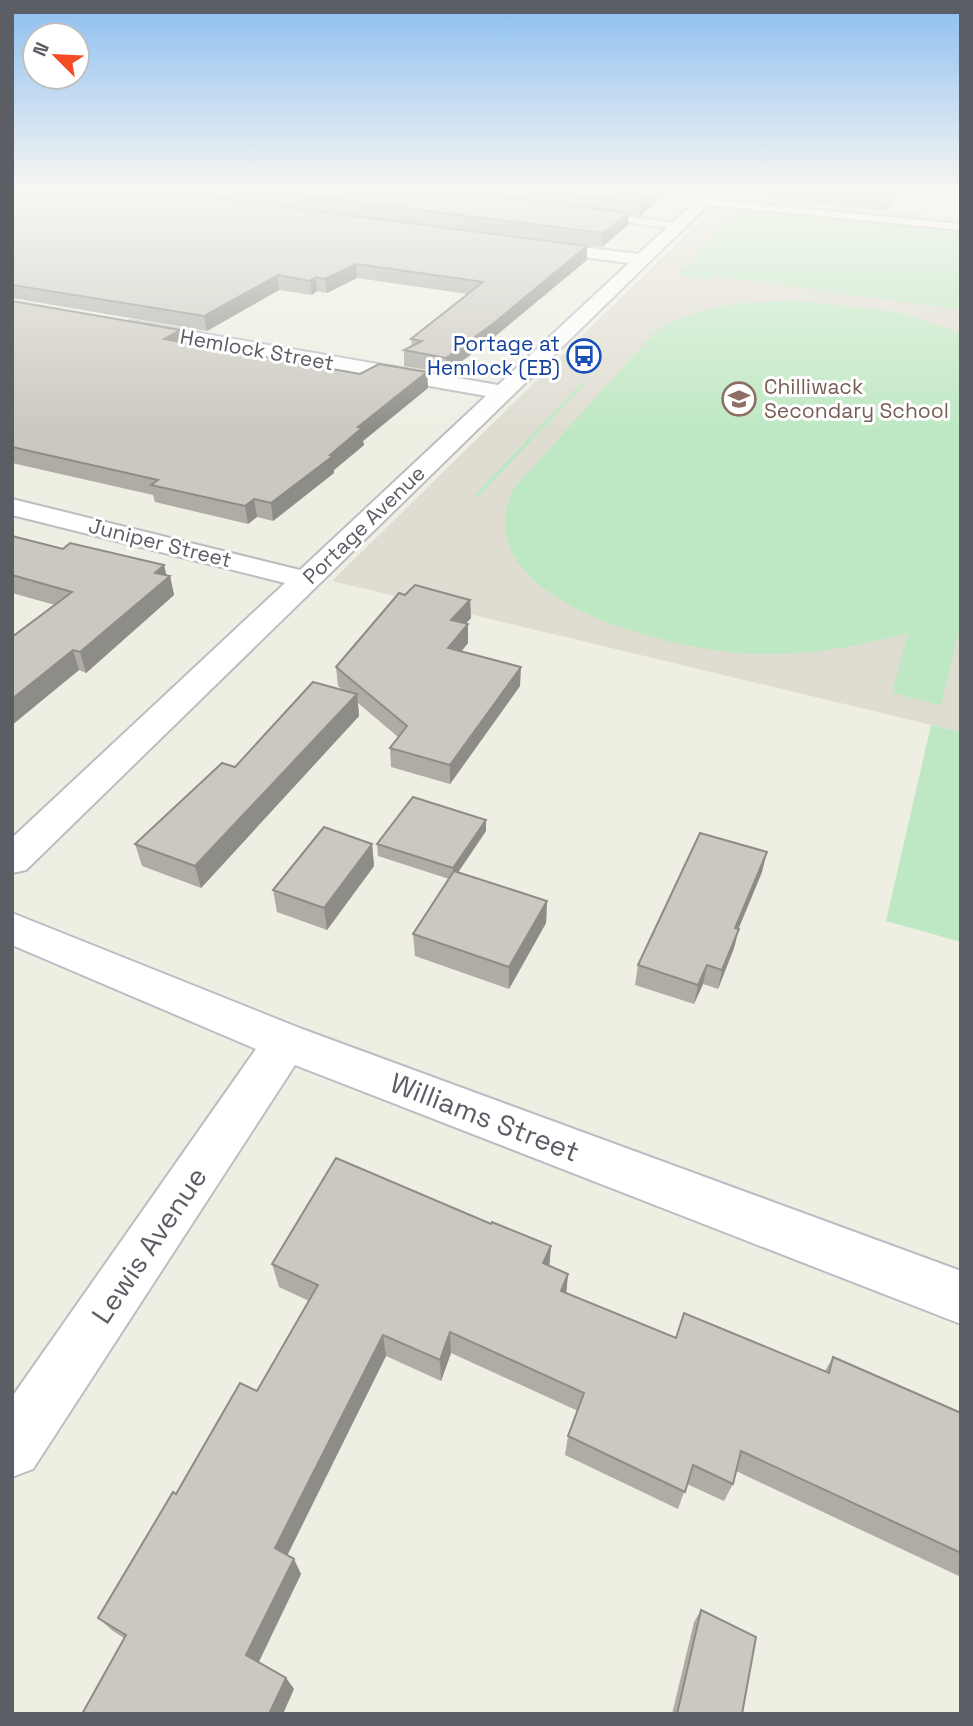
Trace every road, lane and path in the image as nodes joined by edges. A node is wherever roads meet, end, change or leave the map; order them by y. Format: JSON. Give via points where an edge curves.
{"nodes":[{"id":1,"x":632,"y":271,"type":"edge"},
{"id":2,"x":108,"y":323,"type":"edge"},
{"id":3,"x":503,"y":393,"type":"junction"},
{"id":4,"x":12,"y":507,"type":"edge"},
{"id":5,"x":307,"y":580,"type":"junction"},
{"id":6,"x":12,"y":860,"type":"edge"},
{"id":7,"x":12,"y":928,"type":"edge"},
{"id":8,"x":286,"y":1042,"type":"junction"},
{"id":9,"x":961,"y":1298,"type":"edge"},
{"id":10,"x":12,"y":1448,"type":"edge"}],
"edges":[{"from":1,"to":3,"type":"street","name":"Portage Avenue"},
{"from":2,"to":3,"type":"street","name":"Hemlock Street"},
{"from":3,"to":5,"type":"street","name":"Portage Avenue"},
{"from":4,"to":5,"type":"street","name":"Juniper Street"},
{"from":5,"to":6,"type":"street","name":"Portage Avenue"},
{"from":7,"to":8,"type":"street","name":"Williams Street"},
{"from":8,"to":9,"type":"street","name":"Williams Street"},
{"from":8,"to":10,"type":"street","name":"Lewis Avenue"}]}
